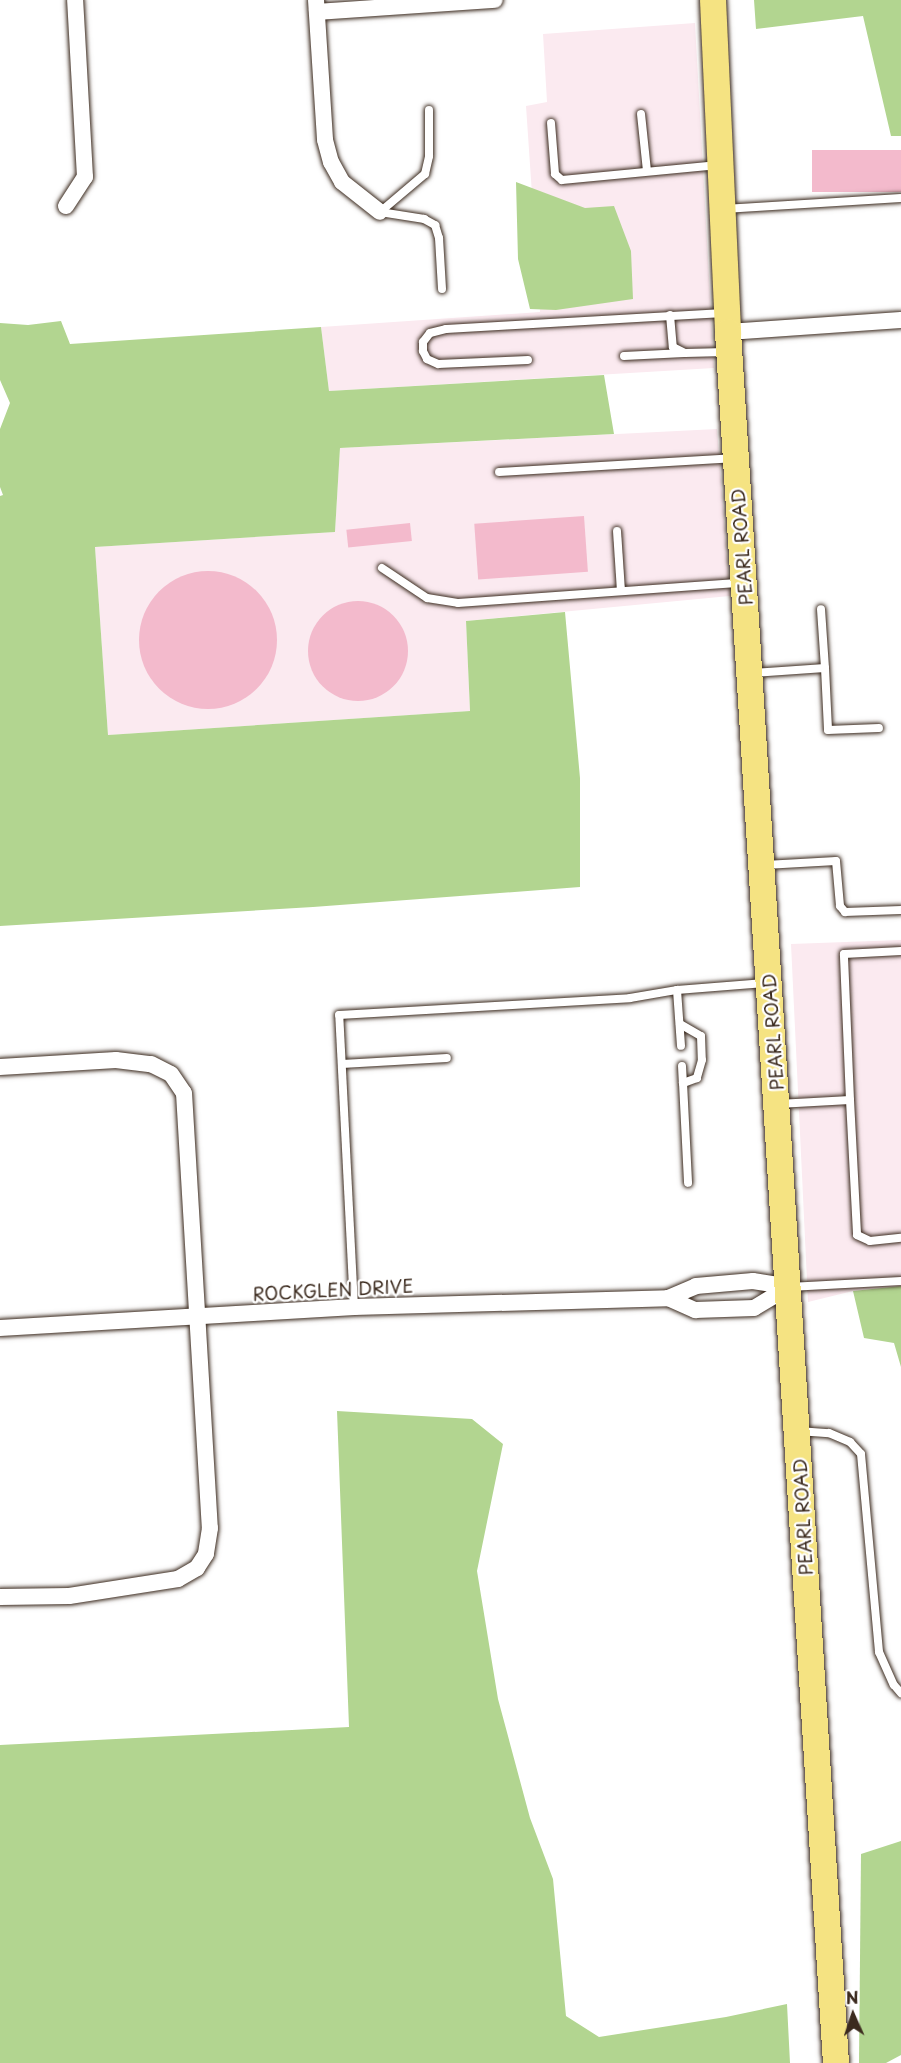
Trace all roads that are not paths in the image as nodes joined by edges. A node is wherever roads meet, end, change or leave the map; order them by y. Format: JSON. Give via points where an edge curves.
{"nodes":[{"id":1,"x":75,"y":0,"type":"edge"},
{"id":2,"x":495,"y":0,"type":"edge"},
{"id":3,"x":713,"y":0,"type":"edge"},
{"id":4,"x":316,"y":6,"type":"edge"},
{"id":5,"x":429,"y":110,"type":"dead end"},
{"id":6,"x":641,"y":114,"type":"dead end"},
{"id":7,"x":551,"y":123,"type":"dead end"},
{"id":8,"x":722,"y":165,"type":"junction"},
{"id":9,"x":647,"y":171,"type":"junction"},
{"id":10,"x":901,"y":198,"type":"edge"},
{"id":11,"x":66,"y":206,"type":"dead end"},
{"id":12,"x":723,"y":209,"type":"junction"},
{"id":13,"x":380,"y":212,"type":"junction"},
{"id":14,"x":442,"y":289,"type":"dead end"},
{"id":15,"x":670,"y":315,"type":"junction"},
{"id":16,"x":901,"y":320,"type":"edge"},
{"id":17,"x":728,"y":332,"type":"junction"},
{"id":18,"x":685,"y":353,"type":"junction"},
{"id":19,"x":624,"y":356,"type":"dead end"},
{"id":20,"x":528,"y":360,"type":"dead end"},
{"id":21,"x":736,"y":458,"type":"junction"},
{"id":22,"x":499,"y":472,"type":"dead end"},
{"id":23,"x":617,"y":531,"type":"dead end"},
{"id":24,"x":382,"y":568,"type":"dead end"},
{"id":25,"x":744,"y":583,"type":"junction"},
{"id":26,"x":621,"y":591,"type":"junction"},
{"id":27,"x":821,"y":609,"type":"dead end"},
{"id":28,"x":825,"y":668,"type":"junction"},
{"id":29,"x":750,"y":673,"type":"junction"},
{"id":30,"x":879,"y":728,"type":"dead end"},
{"id":31,"x":762,"y":866,"type":"junction"},
{"id":32,"x":901,"y":910,"type":"edge"},
{"id":33,"x":901,"y":951,"type":"edge"},
{"id":34,"x":770,"y":983,"type":"junction"},
{"id":35,"x":677,"y":990,"type":"junction"},
{"id":36,"x":680,"y":1024,"type":"junction"},
{"id":37,"x":681,"y":1046,"type":"dead end"},
{"id":38,"x":447,"y":1058,"type":"dead end"},
{"id":39,"x":342,"y":1064,"type":"junction"},
{"id":40,"x":682,"y":1066,"type":"dead end"},
{"id":41,"x":0,"y":1067,"type":"edge"},
{"id":42,"x":683,"y":1083,"type":"junction"},
{"id":43,"x":850,"y":1100,"type":"junction"},
{"id":44,"x":777,"y":1104,"type":"junction"},
{"id":45,"x":688,"y":1183,"type":"dead end"},
{"id":46,"x":901,"y":1238,"type":"edge"},
{"id":47,"x":901,"y":1281,"type":"edge"},
{"id":48,"x":789,"y":1287,"type":"junction"},
{"id":49,"x":668,"y":1298,"type":"junction"},
{"id":50,"x":354,"y":1307,"type":"junction"},
{"id":51,"x":199,"y":1318,"type":"junction"},
{"id":52,"x":0,"y":1328,"type":"edge"},
{"id":53,"x":798,"y":1431,"type":"junction"},
{"id":54,"x":0,"y":1597,"type":"edge"},
{"id":55,"x":901,"y":1693,"type":"edge"},
{"id":56,"x":836,"y":2063,"type":"edge"}],
"edges":[{"from":1,"to":11,"type":"street","via":[[85,177]]},
{"from":2,"to":4,"type":"street"},
{"from":3,"to":8,"type":"main road","name":"PEARL ROAD"},
{"from":4,"to":13,"type":"street","via":[[325,140],[331,162],[342,182]]},
{"from":5,"to":13,"type":"lane","via":[[429,156],[424,174]]},
{"from":6,"to":9,"type":"lane"},
{"from":7,"to":9,"type":"lane","via":[[555,174],[562,180]]},
{"from":8,"to":9,"type":"lane"},
{"from":8,"to":12,"type":"main road","name":"PEARL ROAD"},
{"from":10,"to":12,"type":"lane"},
{"from":12,"to":17,"type":"main road","name":"PEARL ROAD"},
{"from":13,"to":14,"type":"lane","via":[[424,219],[435,225]]},
{"from":15,"to":17,"type":"lane"},
{"from":15,"to":18,"type":"lane","via":[[673,347]]},
{"from":15,"to":20,"type":"lane","via":[[446,329],[430,333],[423,342],[427,359],[438,364]]},
{"from":16,"to":17,"type":"street"},
{"from":17,"to":18,"type":"lane"},
{"from":17,"to":21,"type":"main road","name":"PEARL ROAD"},
{"from":18,"to":19,"type":"lane"},
{"from":21,"to":22,"type":"lane"},
{"from":21,"to":25,"type":"main road","name":"PEARL ROAD"},
{"from":23,"to":26,"type":"lane"},
{"from":24,"to":26,"type":"lane","via":[[427,598],[458,603]]},
{"from":25,"to":26,"type":"lane"},
{"from":25,"to":29,"type":"main road","name":"PEARL ROAD"},
{"from":27,"to":28,"type":"lane"},
{"from":28,"to":29,"type":"lane"},
{"from":28,"to":30,"type":"lane","via":[[828,730]]},
{"from":29,"to":31,"type":"main road","name":"PEARL ROAD"},
{"from":31,"to":32,"type":"lane","via":[[836,861],[840,906],[845,912]]},
{"from":31,"to":34,"type":"main road","name":"PEARL ROAD"},
{"from":33,"to":43,"type":"lane","via":[[843,954]]},
{"from":34,"to":35,"type":"lane"},
{"from":34,"to":44,"type":"main road","name":"PEARL ROAD"},
{"from":35,"to":36,"type":"lane"},
{"from":35,"to":39,"type":"lane","via":[[630,998],[339,1015]]},
{"from":36,"to":37,"type":"lane"},
{"from":36,"to":42,"type":"lane","via":[[700,1035],[702,1060],[697,1078]]},
{"from":38,"to":39,"type":"lane"},
{"from":39,"to":50,"type":"lane"},
{"from":40,"to":42,"type":"lane"},
{"from":41,"to":51,"type":"street","via":[[116,1060],[151,1064],[171,1074],[184,1094]]},
{"from":42,"to":45,"type":"lane"},
{"from":43,"to":44,"type":"lane"},
{"from":43,"to":46,"type":"lane","via":[[857,1235],[870,1241]]},
{"from":44,"to":48,"type":"main road","name":"PEARL ROAD"},
{"from":47,"to":48,"type":"lane"},
{"from":48,"to":49,"type":"street","name":"ROCKGLEN DRIVE","via":[[753,1281],[696,1286]]},
{"from":48,"to":49,"type":"street","name":"ROCKGLEN DRIVE","via":[[754,1308],[695,1310]]},
{"from":48,"to":53,"type":"main road","name":"PEARL ROAD"},
{"from":49,"to":50,"type":"street","name":"ROCKGLEN DRIVE"},
{"from":50,"to":51,"type":"street","name":"ROCKGLEN DRIVE"},
{"from":51,"to":52,"type":"street","name":"ROCKGLEN DRIVE"},
{"from":51,"to":54,"type":"street","via":[[210,1528],[206,1554],[197,1568],[178,1579],[152,1585],[69,1596]]},
{"from":53,"to":55,"type":"lane","via":[[829,1433],[850,1442],[861,1454],[879,1652]]},
{"from":53,"to":56,"type":"main road","name":"PEARL ROAD"}]}
